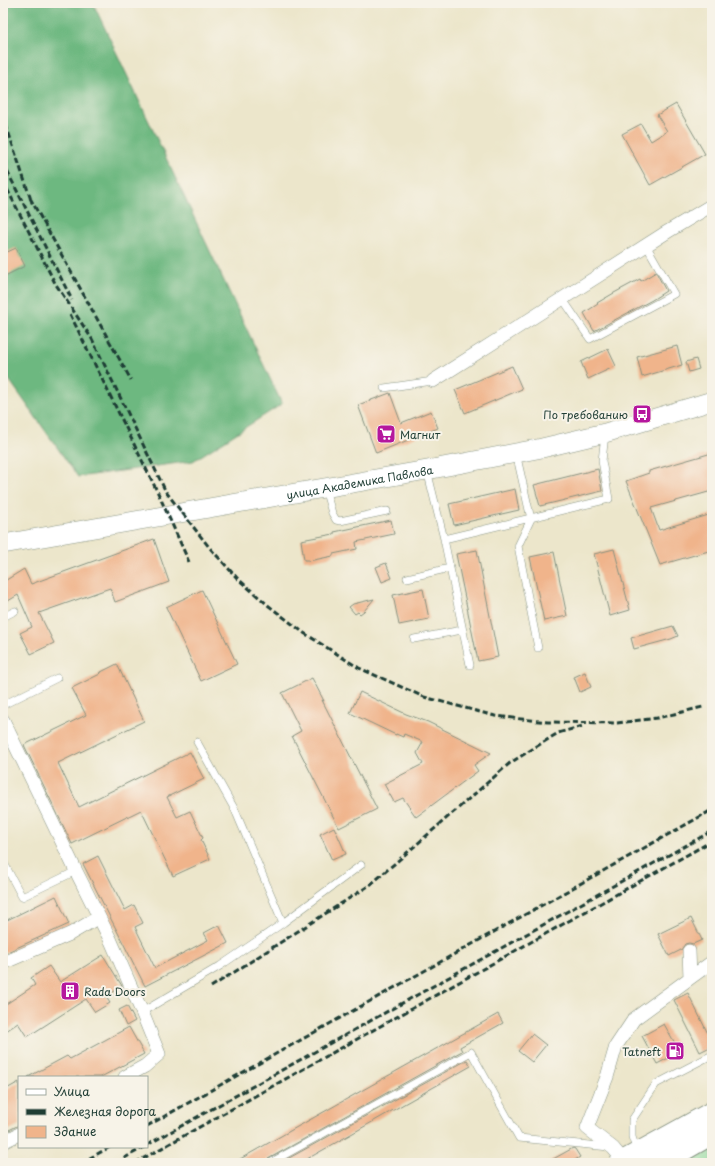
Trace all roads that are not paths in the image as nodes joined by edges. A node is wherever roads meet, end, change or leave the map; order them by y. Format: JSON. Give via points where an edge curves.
{"nodes":[{"id":1,"x":712,"y":206,"type":"edge"},
{"id":2,"x":646,"y":246,"type":"junction"},
{"id":3,"x":562,"y":298,"type":"junction"},
{"id":4,"x":433,"y":381,"type":"joint"},
{"id":5,"x":384,"y":388,"type":"dead end"},
{"id":6,"x":712,"y":401,"type":"edge"},
{"id":7,"x":605,"y":433,"type":"junction"},
{"id":8,"x":516,"y":453,"type":"junction"},
{"id":9,"x":427,"y":470,"type":"junction"},
{"id":10,"x":325,"y":487,"type":"junction"},
{"id":11,"x":387,"y":511,"type":"dead end"},
{"id":12,"x":531,"y":519,"type":"junction"},
{"id":13,"x":444,"y":538,"type":"junction"},
{"id":14,"x":3,"y":544,"type":"edge"},
{"id":15,"x":450,"y":568,"type":"junction"},
{"id":16,"x":407,"y":578,"type":"dead end"},
{"id":17,"x":15,"y":611,"type":"dead end"},
{"id":18,"x":3,"y":617,"type":"edge"},
{"id":19,"x":462,"y":630,"type":"junction"},
{"id":20,"x":414,"y":639,"type":"dead end"},
{"id":21,"x":538,"y":648,"type":"dead end"},
{"id":22,"x":470,"y":665,"type":"dead end"},
{"id":23,"x":57,"y":678,"type":"dead end"},
{"id":24,"x":3,"y":705,"type":"edge"},
{"id":25,"x":3,"y":720,"type":"edge"},
{"id":26,"x":197,"y":742,"type":"dead end"},
{"id":27,"x":3,"y":860,"type":"edge"},
{"id":28,"x":361,"y":865,"type":"dead end"},
{"id":29,"x":76,"y":872,"type":"junction"},
{"id":30,"x":99,"y":917,"type":"junction"},
{"id":31,"x":283,"y":923,"type":"junction"},
{"id":32,"x":689,"y":951,"type":"dead end"},
{"id":33,"x":712,"y":962,"type":"edge"},
{"id":34,"x":3,"y":963,"type":"edge"},
{"id":35,"x":690,"y":978,"type":"junction"},
{"id":36,"x":142,"y":1012,"type":"junction"},
{"id":37,"x":712,"y":1055,"type":"edge"},
{"id":38,"x":127,"y":1076,"type":"edge"},
{"id":39,"x":712,"y":1113,"type":"edge"},
{"id":40,"x":712,"y":1133,"type":"edge"},
{"id":41,"x":18,"y":1134,"type":"edge"},
{"id":42,"x":3,"y":1142,"type":"edge"},
{"id":43,"x":624,"y":1156,"type":"edge"},
{"id":44,"x":270,"y":1163,"type":"edge"},
{"id":45,"x":660,"y":1163,"type":"edge"}],
"edges":[{"from":1,"to":2,"type":"street"},
{"from":2,"to":3,"type":"street"},
{"from":2,"to":3,"type":"lane","via":[[674,294],[590,339]]},
{"from":3,"to":4,"type":"street"},
{"from":4,"to":5,"type":"lane"},
{"from":6,"to":7,"type":"street","name":"улица Академика Павлова"},
{"from":7,"to":8,"type":"street","name":"улица Академика Павлова"},
{"from":7,"to":12,"type":"lane","via":[[602,461],[609,499]]},
{"from":8,"to":9,"type":"street","name":"улица Академика Павлова"},
{"from":8,"to":12,"type":"lane"},
{"from":9,"to":10,"type":"street","name":"улица Академика Павлова"},
{"from":9,"to":13,"type":"lane"},
{"from":10,"to":11,"type":"lane","via":[[336,520]]},
{"from":10,"to":14,"type":"street","name":"улица Академика Павлова"},
{"from":12,"to":13,"type":"lane"},
{"from":12,"to":21,"type":"lane","via":[[518,546]]},
{"from":13,"to":15,"type":"lane"},
{"from":15,"to":16,"type":"lane"},
{"from":15,"to":19,"type":"lane"},
{"from":17,"to":18,"type":"lane"},
{"from":19,"to":20,"type":"lane"},
{"from":19,"to":22,"type":"lane"},
{"from":23,"to":24,"type":"lane"},
{"from":25,"to":29,"type":"street"},
{"from":26,"to":31,"type":"lane","via":[[235,810]]},
{"from":27,"to":29,"type":"lane","via":[[22,897]]},
{"from":28,"to":31,"type":"lane"},
{"from":29,"to":30,"type":"street"},
{"from":30,"to":34,"type":"street","via":[[70,934]]},
{"from":30,"to":36,"type":"street"},
{"from":31,"to":36,"type":"lane","via":[[220,966]]},
{"from":32,"to":35,"type":"street"},
{"from":33,"to":35,"type":"street"},
{"from":35,"to":43,"type":"street","via":[[634,1018],[616,1046],[587,1128]]},
{"from":36,"to":38,"type":"street","via":[[159,1054],[145,1066]]},
{"from":37,"to":43,"type":"lane","via":[[656,1084],[632,1120],[632,1137]]},
{"from":39,"to":43,"type":"highway"},
{"from":40,"to":45,"type":"highway"},
{"from":41,"to":42,"type":"street"},
{"from":43,"to":44,"type":"lane","via":[[518,1138],[471,1052]]}]}
